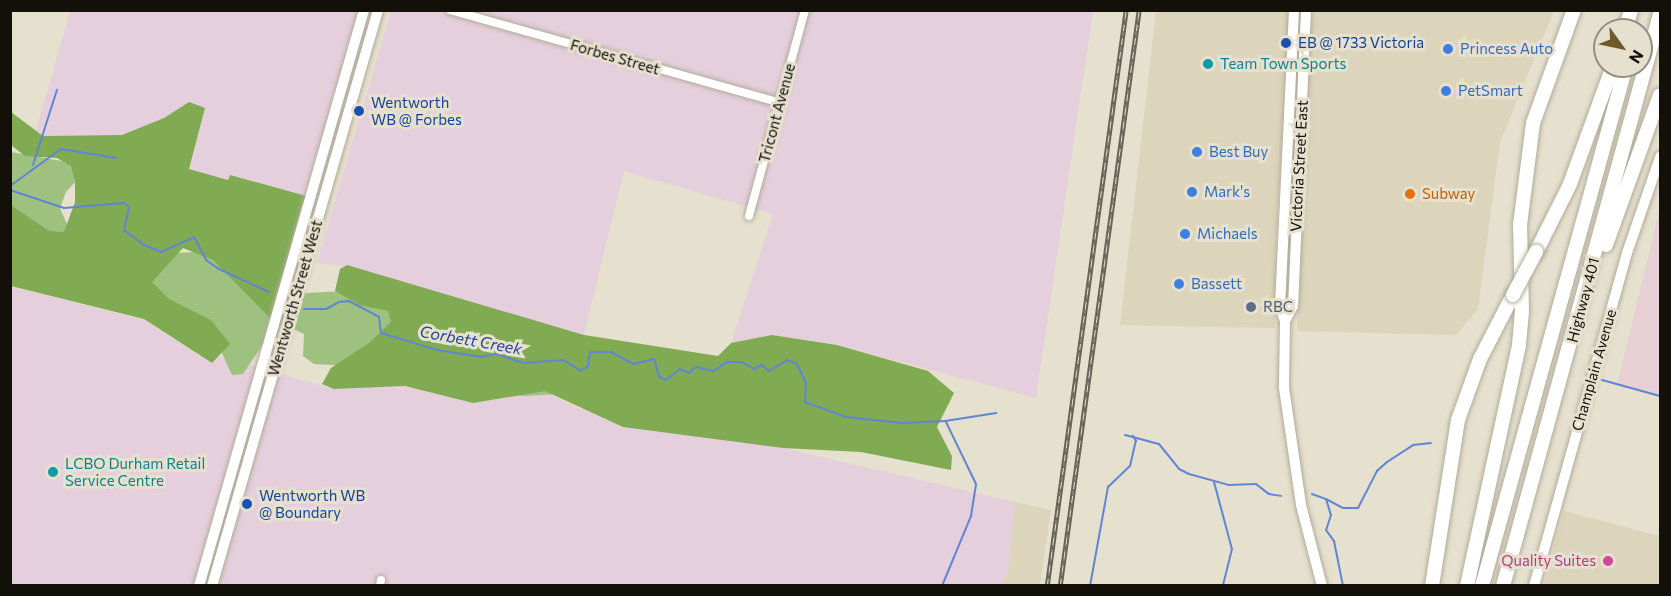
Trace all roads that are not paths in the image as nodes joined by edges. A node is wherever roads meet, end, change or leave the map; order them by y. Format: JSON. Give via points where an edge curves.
{"nodes":[{"id":1,"x":364,"y":10,"type":"edge"},
{"id":2,"x":378,"y":10,"type":"edge"},
{"id":3,"x":450,"y":10,"type":"edge"},
{"id":4,"x":805,"y":10,"type":"edge"},
{"id":5,"x":1294,"y":10,"type":"edge"},
{"id":6,"x":1306,"y":10,"type":"edge"},
{"id":7,"x":1574,"y":10,"type":"edge"},
{"id":8,"x":1580,"y":10,"type":"edge"},
{"id":9,"x":1660,"y":14,"type":"edge"},
{"id":10,"x":1557,"y":53,"type":"junction"},
{"id":11,"x":1609,"y":78,"type":"edge"},
{"id":12,"x":1623,"y":78,"type":"edge"},
{"id":13,"x":1660,"y":95,"type":"edge"},
{"id":14,"x":780,"y":103,"type":"junction"},
{"id":15,"x":1660,"y":157,"type":"edge"},
{"id":16,"x":749,"y":216,"type":"dead end"},
{"id":17,"x":1286,"y":321,"type":"junction"},
{"id":18,"x":1550,"y":421,"type":"junction"},
{"id":19,"x":199,"y":585,"type":"edge"},
{"id":20,"x":212,"y":585,"type":"edge"},
{"id":21,"x":1323,"y":585,"type":"edge"},
{"id":22,"x":1432,"y":585,"type":"edge"},
{"id":23,"x":1467,"y":585,"type":"edge"},
{"id":24,"x":1482,"y":585,"type":"edge"},
{"id":25,"x":1503,"y":585,"type":"edge"},
{"id":26,"x":1534,"y":585,"type":"edge"}],
"edges":[{"from":1,"to":19,"type":"main road","name":"Wentworth Street West"},
{"from":2,"to":20,"type":"main road","name":"Wentworth Street West"},
{"from":3,"to":14,"type":"street","name":"Forbes Street"},
{"from":4,"to":14,"type":"street","name":"Tricont Avenue"},
{"from":5,"to":17,"type":"main road","name":"Victoria Street East","via":[[1280,307]]},
{"from":6,"to":17,"type":"main road","name":"Victoria Street East","via":[[1293,306]]},
{"from":7,"to":10,"type":"highway"},
{"from":8,"to":10,"type":"highway"},
{"from":9,"to":18,"type":"highway","name":"Highway 401"},
{"from":10,"to":23,"type":"highway","via":[[1533,123],[1525,169],[1520,225],[1519,345]]},
{"from":11,"to":22,"type":"highway","bridge":true,"via":[[1570,184],[1480,359],[1458,420]]},
{"from":12,"to":24,"type":"highway","name":"Highway 401"},
{"from":13,"to":18,"type":"highway"},
{"from":14,"to":16,"type":"street","name":"Tricont Avenue"},
{"from":15,"to":26,"type":"main road","name":"Champlain Avenue","via":[[1627,253]]},
{"from":17,"to":21,"type":"main road","name":"Victoria Street East","via":[[1286,414],[1301,505]]},
{"from":18,"to":25,"type":"highway","name":"Highway 401"}]}
